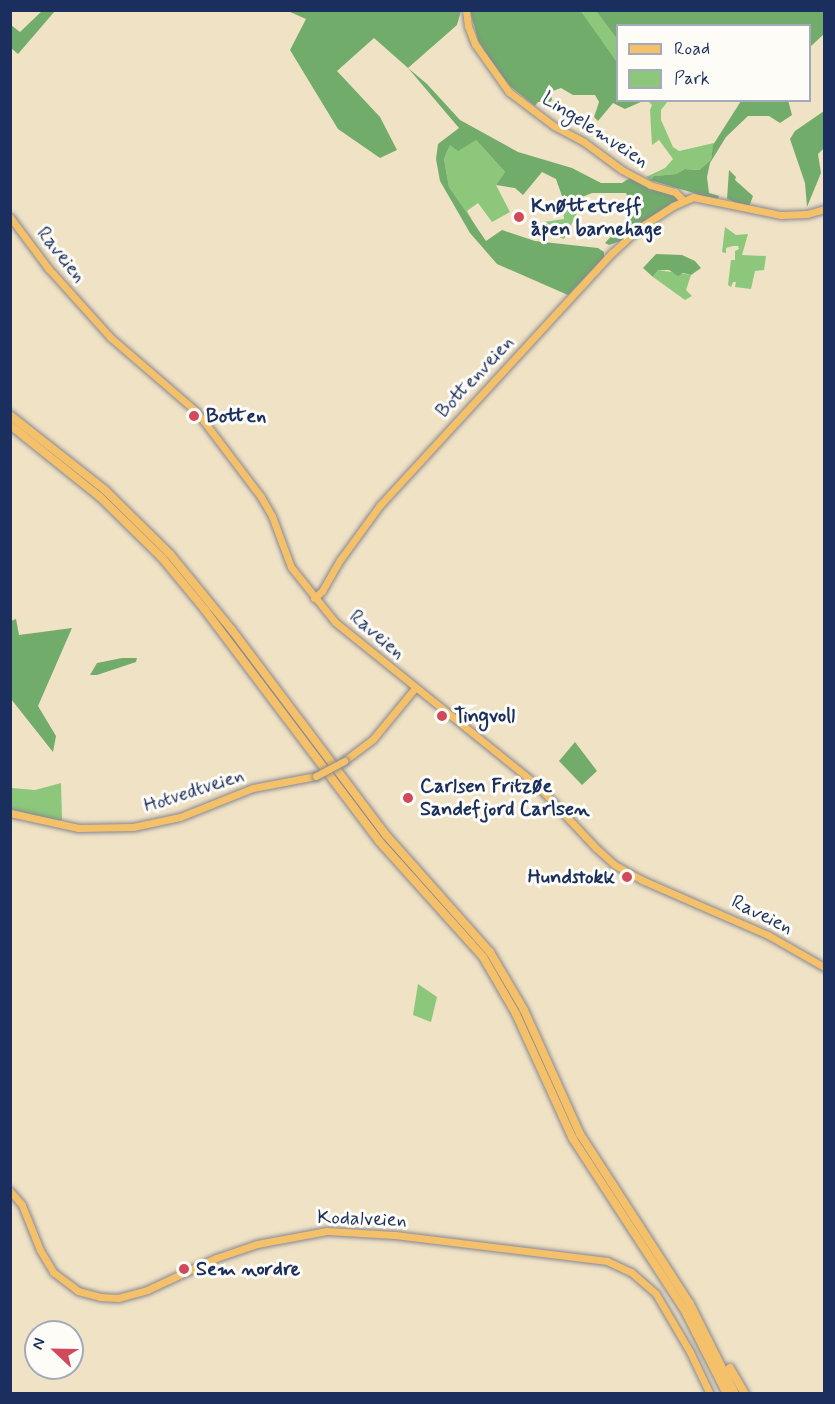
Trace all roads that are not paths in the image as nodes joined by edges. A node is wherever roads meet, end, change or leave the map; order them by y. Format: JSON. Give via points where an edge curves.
{"nodes":[{"id":1,"x":466,"y":10,"type":"edge"},
{"id":2,"x":683,"y":200,"type":"junction"},
{"id":3,"x":825,"y":209,"type":"edge"},
{"id":4,"x":10,"y":217,"type":"edge"},
{"id":5,"x":10,"y":414,"type":"edge"},
{"id":6,"x":10,"y":425,"type":"edge"},
{"id":7,"x":314,"y":598,"type":"junction"},
{"id":8,"x":415,"y":688,"type":"junction"},
{"id":9,"x":10,"y":813,"type":"edge"},
{"id":10,"x":825,"y":967,"type":"edge"},
{"id":11,"x":10,"y":1191,"type":"edge"},
{"id":12,"x":704,"y":1327,"type":"junction"},
{"id":13,"x":710,"y":1394,"type":"edge"},
{"id":14,"x":725,"y":1394,"type":"edge"},
{"id":15,"x":735,"y":1394,"type":"edge"},
{"id":16,"x":745,"y":1394,"type":"edge"}],
"edges":[{"from":1,"to":2,"type":"main road","name":"Lingelemveien","via":[[476,44],[508,92],[622,170],[675,192]]},
{"from":2,"to":3,"type":"main road","name":"Lingelemveien","via":[[699,197],[781,215]]},
{"from":2,"to":7,"type":"main road","name":"Bottenveien","via":[[639,228],[612,253],[380,505]]},
{"from":4,"to":7,"type":"main road","name":"Raveien","via":[[48,268],[111,338],[196,411],[266,504],[288,562]]},
{"from":5,"to":12,"type":"highway","via":[[105,490],[170,554],[386,835],[485,946],[517,995],[580,1134]]},
{"from":6,"to":14,"type":"highway","via":[[100,497],[163,559],[379,841],[478,951],[509,999],[573,1139],[678,1300],[708,1353]]},
{"from":7,"to":8,"type":"main road","name":"Raveien","via":[[343,630]]},
{"from":8,"to":9,"type":"main road","name":"Hotvedtveien","bridge":true,"via":[[373,739],[316,776],[253,788],[180,817],[133,827],[64,826]]},
{"from":8,"to":10,"type":"main road","name":"Raveien","via":[[538,786],[615,865]]},
{"from":11,"to":13,"type":"main road","name":"Kodalveien","via":[[22,1205],[53,1272],[78,1291],[100,1297],[118,1298],[141,1292],[257,1244],[327,1231],[607,1261],[637,1275],[656,1294]]},
{"from":12,"to":15,"type":"highway"},
{"from":12,"to":16,"type":"highway"}]}
